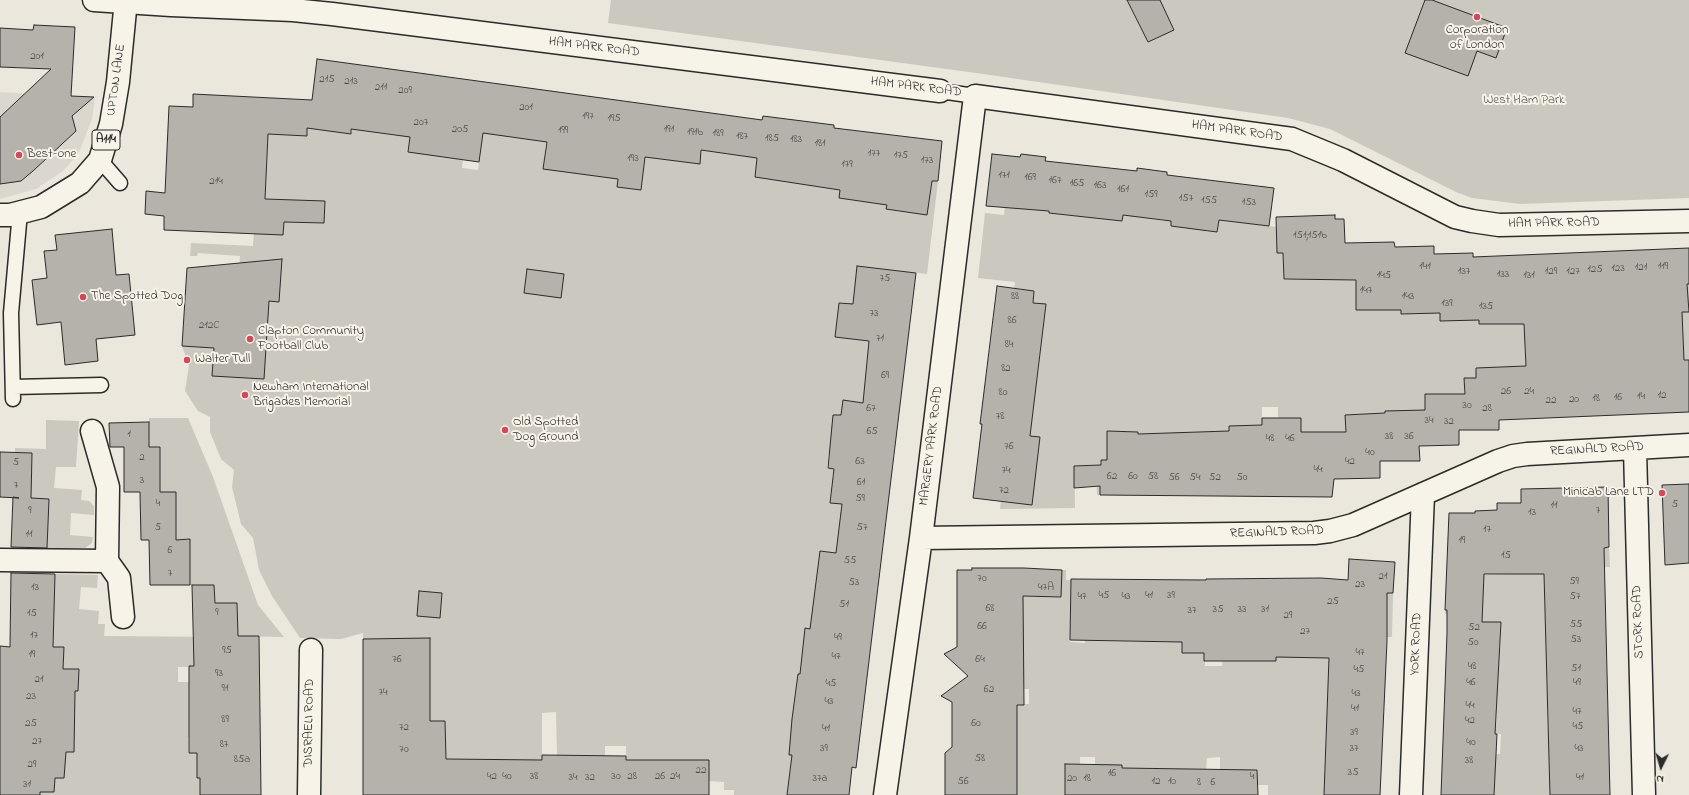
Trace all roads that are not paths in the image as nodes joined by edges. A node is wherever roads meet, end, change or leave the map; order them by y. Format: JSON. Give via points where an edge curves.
{"nodes":[{"id":1,"x":94,"y":0,"type":"edge"},
{"id":2,"x":126,"y":1,"type":"edge"},
{"id":3,"x":940,"y":91,"type":"joint"},
{"id":4,"x":975,"y":96,"type":"junction"},
{"id":5,"x":100,"y":160,"type":"junction"},
{"id":6,"x":120,"y":183,"type":"dead end"},
{"id":7,"x":10,"y":214,"type":"edge"},
{"id":8,"x":1689,"y":221,"type":"edge"},
{"id":9,"x":101,"y":385,"type":"dead end"},
{"id":10,"x":92,"y":431,"type":"dead end"},
{"id":11,"x":1689,"y":445,"type":"edge"},
{"id":12,"x":1635,"y":449,"type":"junction"},
{"id":13,"x":1423,"y":494,"type":"junction"},
{"id":14,"x":920,"y":538,"type":"junction"},
{"id":15,"x":0,"y":560,"type":"edge"},
{"id":16,"x":106,"y":561,"type":"junction"},
{"id":17,"x":123,"y":617,"type":"dead end"},
{"id":18,"x":311,"y":650,"type":"dead end"},
{"id":19,"x":309,"y":795,"type":"edge"},
{"id":20,"x":885,"y":795,"type":"edge"},
{"id":21,"x":1411,"y":795,"type":"edge"},
{"id":22,"x":1644,"y":795,"type":"edge"}],
"edges":[{"from":1,"to":2,"type":"street","name":"HAM PARK ROAD"},
{"from":2,"to":3,"type":"street","name":"HAM PARK ROAD","via":[[332,14]]},
{"from":2,"to":5,"type":"street","name":"UPTON LANE","number":"A114","via":[[118,82]]},
{"from":3,"to":4,"type":"lane","name":"HAM PARK ROAD"},
{"from":4,"to":8,"type":"street","name":"HAM PARK ROAD","via":[[1292,139],[1343,160],[1455,217],[1472,222],[1499,225]]},
{"from":4,"to":14,"type":"street","name":"MARGERY PARK ROAD"},
{"from":5,"to":6,"type":"lane"},
{"from":5,"to":7,"type":"street","name":"UPTON LANE","number":"A114","via":[[80,183],[41,207]]},
{"from":7,"to":9,"type":"lane","via":[[13,393]]},
{"from":10,"to":16,"type":"street","via":[[108,487]]},
{"from":11,"to":12,"type":"street","name":"REGINALD ROAD"},
{"from":12,"to":13,"type":"street","name":"REGINALD ROAD","via":[[1513,456]]},
{"from":12,"to":22,"type":"street","name":"STORK ROAD"},
{"from":13,"to":14,"type":"street","name":"REGINALD ROAD","via":[[1352,525],[1314,534]]},
{"from":13,"to":21,"type":"street","name":"YORK ROAD"},
{"from":14,"to":20,"type":"street","name":"MARGERY PARK ROAD"},
{"from":15,"to":16,"type":"street"},
{"from":16,"to":17,"type":"street","via":[[118,578]]},
{"from":18,"to":19,"type":"street","name":"DISRAELI ROAD"}]}
